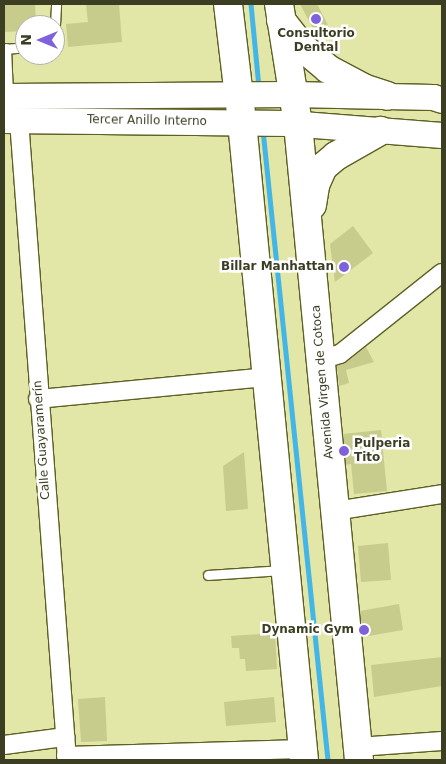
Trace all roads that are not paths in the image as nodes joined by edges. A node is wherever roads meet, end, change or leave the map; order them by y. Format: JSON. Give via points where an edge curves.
{"nodes":[{"id":1,"x":228,"y":4,"type":"edge"},
{"id":2,"x":280,"y":12,"type":"edge"},
{"id":3,"x":5,"y":49,"type":"edge"},
{"id":4,"x":242,"y":94,"type":"junction"},
{"id":5,"x":289,"y":94,"type":"junction"},
{"id":6,"x":387,"y":96,"type":"junction"},
{"id":7,"x":439,"y":96,"type":"edge"},
{"id":8,"x":9,"y":108,"type":"edge"},
{"id":9,"x":245,"y":122,"type":"junction"},
{"id":10,"x":294,"y":124,"type":"junction"},
{"id":11,"x":380,"y":131,"type":"junction"},
{"id":12,"x":442,"y":135,"type":"edge"},
{"id":13,"x":308,"y":229,"type":"junction"},
{"id":14,"x":442,"y":273,"type":"edge"},
{"id":15,"x":321,"y":360,"type":"junction"},
{"id":16,"x":266,"y":377,"type":"junction"},
{"id":17,"x":38,"y":399,"type":"junction"},
{"id":18,"x":442,"y":494,"type":"edge"},
{"id":19,"x":335,"y":511,"type":"junction"},
{"id":20,"x":285,"y":570,"type":"junction"},
{"id":21,"x":208,"y":575,"type":"dead end"},
{"id":22,"x":65,"y":737,"type":"junction"},
{"id":23,"x":442,"y":741,"type":"edge"},
{"id":24,"x":4,"y":745,"type":"edge"},
{"id":25,"x":358,"y":754,"type":"edge"},
{"id":26,"x":303,"y":755,"type":"edge"},
{"id":27,"x":66,"y":758,"type":"edge"}],
"edges":[{"from":1,"to":4,"type":"main road"},
{"from":2,"to":5,"type":"main road","name":"Avenida Virgen de Cotoca"},
{"from":2,"to":6,"type":"main road","via":[[302,48],[328,69],[363,88]]},
{"from":3,"to":8,"type":"lane"},
{"from":4,"to":5,"type":"main road","name":"Tercer Anillo Interno"},
{"from":4,"to":8,"type":"main road","name":"Tercer Anillo Interno","via":[[148,96],[120,107],[27,108],[20,111]]},
{"from":4,"to":9,"type":"main road"},
{"from":5,"to":6,"type":"main road","name":"Tercer Anillo Interno"},
{"from":5,"to":10,"type":"main road","name":"Avenida Virgen de Cotoca"},
{"from":6,"to":7,"type":"main road","name":"Tercer Anillo Interno"},
{"from":7,"to":11,"type":"main road"},
{"from":8,"to":9,"type":"main road","name":"Tercer Anillo Interno"},
{"from":8,"to":17,"type":"street","name":"Calle Guayaramerín"},
{"from":9,"to":10,"type":"main road","name":"Tercer Anillo Interno"},
{"from":9,"to":16,"type":"main road"},
{"from":10,"to":11,"type":"main road","name":"Tercer Anillo Interno"},
{"from":10,"to":13,"type":"main road","name":"Avenida Virgen de Cotoca"},
{"from":11,"to":12,"type":"main road","name":"Tercer Anillo Interno"},
{"from":11,"to":13,"type":"main road","via":[[323,167],[315,185]]},
{"from":13,"to":15,"type":"main road","name":"Avenida Virgen de Cotoca"},
{"from":14,"to":15,"type":"street","via":[[340,354]]},
{"from":15,"to":19,"type":"main road","name":"Avenida Virgen de Cotoca"},
{"from":16,"to":17,"type":"street"},
{"from":16,"to":20,"type":"main road"},
{"from":17,"to":22,"type":"street","name":"Calle Guayaramerín"},
{"from":18,"to":19,"type":"street"},
{"from":19,"to":25,"type":"main road","name":"Avenida Virgen de Cotoca"},
{"from":20,"to":21,"type":"lane"},
{"from":20,"to":26,"type":"main road"},
{"from":22,"to":24,"type":"street"},
{"from":22,"to":27,"type":"street","name":"Calle Guayaramerín"},
{"from":23,"to":25,"type":"street"},
{"from":26,"to":27,"type":"street"}]}
